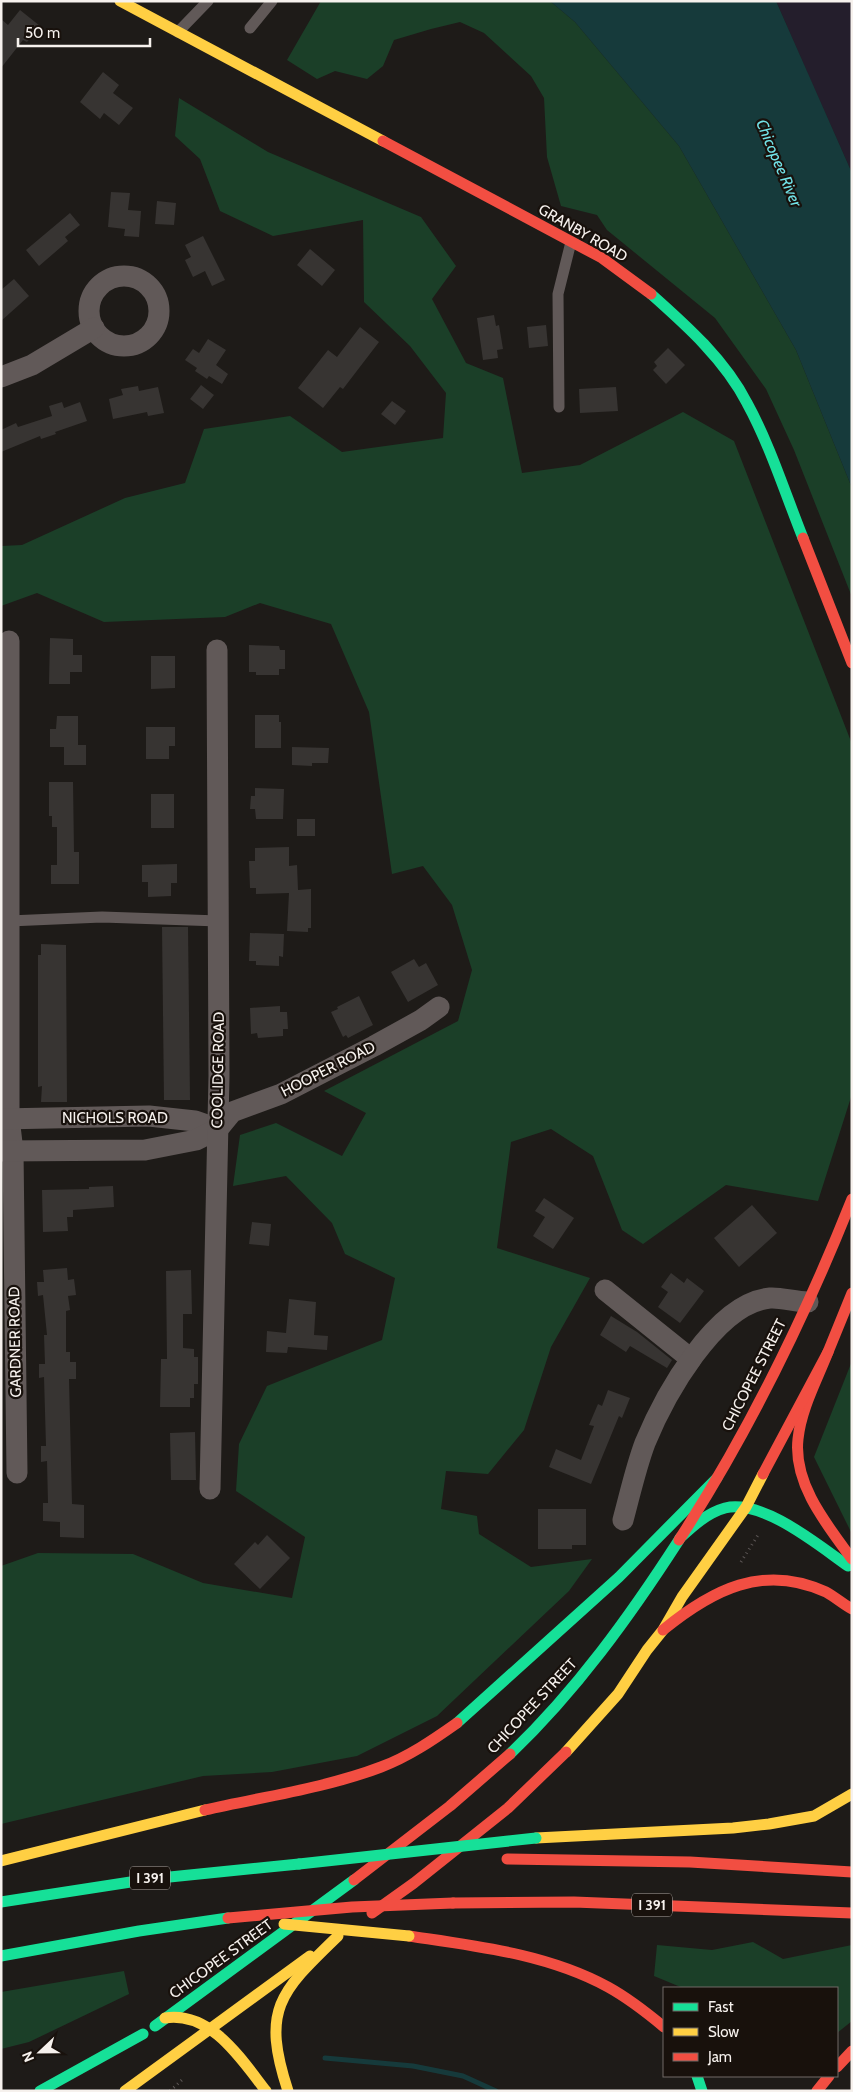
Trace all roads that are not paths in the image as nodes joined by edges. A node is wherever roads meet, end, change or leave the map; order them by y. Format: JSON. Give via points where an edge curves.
{"nodes":[{"id":1,"x":120,"y":1,"type":"edge"},
{"id":2,"x":208,"y":1,"type":"edge"},
{"id":3,"x":272,"y":1,"type":"edge"},
{"id":4,"x":250,"y":28,"type":"dead end"},
{"id":5,"x":178,"y":32,"type":"junction"},
{"id":6,"x":571,"y":242,"type":"junction"},
{"id":7,"x":94,"y":328,"type":"dead end"},
{"id":8,"x":1,"y":377,"type":"edge"},
{"id":9,"x":559,"y":407,"type":"dead end"},
{"id":10,"x":9,"y":641,"type":"dead end"},
{"id":11,"x":217,"y":650,"type":"dead end"},
{"id":12,"x":852,"y":663,"type":"edge"},
{"id":13,"x":9,"y":921,"type":"junction"},
{"id":14,"x":219,"y":921,"type":"junction"},
{"id":15,"x":439,"y":1007,"type":"dead end"},
{"id":16,"x":5,"y":1118,"type":"edge"},
{"id":17,"x":218,"y":1129,"type":"junction"},
{"id":18,"x":7,"y":1151,"type":"edge"},
{"id":19,"x":852,"y":1199,"type":"edge"},
{"id":20,"x":605,"y":1290,"type":"dead end"},
{"id":21,"x":852,"y":1293,"type":"edge"},
{"id":22,"x":808,"y":1302,"type":"junction"},
{"id":23,"x":828,"y":1352,"type":"junction"},
{"id":24,"x":691,"y":1359,"type":"junction"},
{"id":25,"x":17,"y":1473,"type":"dead end"},
{"id":26,"x":717,"y":1478,"type":"junction"},
{"id":27,"x":210,"y":1489,"type":"dead end"},
{"id":28,"x":746,"y":1507,"type":"junction"},
{"id":29,"x":623,"y":1520,"type":"dead end"},
{"id":30,"x":680,"y":1538,"type":"junction"},
{"id":31,"x":852,"y":1559,"type":"edge"},
{"id":32,"x":852,"y":1568,"type":"edge"},
{"id":33,"x":852,"y":1609,"type":"edge"},
{"id":34,"x":663,"y":1630,"type":"junction"},
{"id":35,"x":852,"y":1794,"type":"edge"},
{"id":36,"x":461,"y":1858,"type":"dead end"},
{"id":37,"x":503,"y":1859,"type":"dead end"},
{"id":38,"x":1,"y":1861,"type":"edge"},
{"id":39,"x":299,"y":1864,"type":"junction"},
{"id":40,"x":852,"y":1872,"type":"edge"},
{"id":41,"x":1,"y":1902,"type":"edge"},
{"id":42,"x":852,"y":1913,"type":"edge"},
{"id":43,"x":228,"y":1918,"type":"junction"},
{"id":44,"x":338,"y":1936,"type":"junction"},
{"id":45,"x":62,"y":1944,"type":"junction"},
{"id":46,"x":1,"y":1956,"type":"edge"},
{"id":47,"x":1,"y":1964,"type":"edge"},
{"id":48,"x":165,"y":2018,"type":"junction"},
{"id":49,"x":663,"y":2026,"type":"edge"},
{"id":50,"x":209,"y":2029,"type":"junction"},
{"id":51,"x":143,"y":2034,"type":"junction"},
{"id":52,"x":852,"y":2052,"type":"edge"},
{"id":53,"x":838,"y":2066,"type":"edge"},
{"id":54,"x":697,"y":2077,"type":"edge"},
{"id":55,"x":828,"y":2077,"type":"edge"},
{"id":56,"x":74,"y":2086,"type":"dead end"},
{"id":57,"x":40,"y":2091,"type":"edge"},
{"id":58,"x":125,"y":2091,"type":"edge"},
{"id":59,"x":266,"y":2091,"type":"edge"},
{"id":60,"x":288,"y":2091,"type":"edge"},
{"id":61,"x":702,"y":2091,"type":"edge"},
{"id":62,"x":817,"y":2091,"type":"edge"}],
"edges":[{"from":1,"to":5,"type":"main road","name":"GRANBY ROAD"},
{"from":2,"to":5,"type":"lane"},
{"from":3,"to":4,"type":"lane"},
{"from":5,"to":6,"type":"main road","name":"GRANBY ROAD"},
{"from":6,"to":9,"type":"lane","via":[[558,294]]},
{"from":6,"to":12,"type":"main road","name":"GRANBY ROAD","via":[[602,258],[665,306],[701,340],[736,386],[762,434]]},
{"from":7,"to":8,"type":"street","via":[[32,364]]},
{"from":10,"to":13,"type":"street","name":"GARDNER ROAD"},
{"from":11,"to":14,"type":"street","name":"COOLIDGE ROAD"},
{"from":13,"to":14,"type":"lane","via":[[102,917]]},
{"from":13,"to":16,"type":"street","name":"GARDNER ROAD"},
{"from":14,"to":17,"type":"street","name":"COOLIDGE ROAD"},
{"from":15,"to":17,"type":"street","name":"HOOPER ROAD","via":[[421,1020],[281,1094],[232,1112]]},
{"from":16,"to":17,"type":"street","name":"NICHOLS ROAD","via":[[149,1116],[195,1121]]},
{"from":16,"to":18,"type":"street","name":"GARDNER ROAD"},
{"from":17,"to":18,"type":"street","name":"NICHOLS ROAD","via":[[196,1140],[145,1150]]},
{"from":17,"to":27,"type":"street","name":"COOLIDGE ROAD"},
{"from":18,"to":25,"type":"street","name":"GARDNER ROAD"},
{"from":19,"to":22,"type":"main road","name":"CHICOPEE STREET"},
{"from":20,"to":24,"type":"street"},
{"from":21,"to":23,"type":"main road"},
{"from":22,"to":24,"type":"street","via":[[770,1298],[749,1305],[724,1319]]},
{"from":22,"to":26,"type":"main road","name":"CHICOPEE STREET"},
{"from":23,"to":28,"type":"main road"},
{"from":23,"to":31,"type":"main road","via":[[800,1427],[797,1450],[803,1477],[816,1508]]},
{"from":24,"to":29,"type":"street","via":[[645,1443]]},
{"from":26,"to":30,"type":"main road","name":"CHICOPEE STREET"},
{"from":26,"to":38,"type":"main road","via":[[629,1568],[490,1696],[416,1752],[353,1777],[168,1818]]},
{"from":28,"to":30,"type":"main road","via":[[732,1507],[704,1518]]},
{"from":28,"to":32,"type":"main road","via":[[804,1534]]},
{"from":28,"to":34,"type":"main road","via":[[682,1597]]},
{"from":30,"to":48,"type":"main road","name":"CHICOPEE STREET","via":[[641,1598],[586,1672],[498,1764],[429,1823],[335,1895]]},
{"from":33,"to":34,"type":"main road","via":[[811,1586],[760,1579],[733,1586],[699,1601]]},
{"from":34,"to":44,"type":"main road","via":[[597,1719],[530,1788],[414,1883]]},
{"from":35,"to":39,"type":"main road","bridge":true,"via":[[826,1811],[800,1820],[733,1828],[536,1838]]},
{"from":36,"to":39,"type":"main road","number":"I 391","bridge":true},
{"from":37,"to":40,"type":"main road","via":[[690,1862]]},
{"from":39,"to":41,"type":"main road","number":"I 391","via":[[185,1873],[86,1886]]},
{"from":42,"to":43,"type":"main road","number":"I 391","bridge":true,"via":[[574,1902],[453,1902],[352,1906]]},
{"from":43,"to":45,"type":"main road","number":"I 391"},
{"from":43,"to":49,"type":"main road","bridge":true,"via":[[494,1948],[545,1961],[615,1992]]},
{"from":44,"to":50,"type":"main road"},
{"from":44,"to":60,"type":"main road","via":[[296,1977],[280,2005],[274,2041]]},
{"from":45,"to":46,"type":"main road","number":"I 391"},
{"from":45,"to":47,"type":"main road"},
{"from":48,"to":50,"type":"main road","via":[[186,2017]]},
{"from":48,"to":51,"type":"main road","name":"CHICOPEE STREET"},
{"from":50,"to":58,"type":"main road"},
{"from":50,"to":59,"type":"main road"},
{"from":51,"to":56,"type":"main road","name":"CHICOPEE STREET"},
{"from":51,"to":57,"type":"main road"},
{"from":52,"to":53,"type":"main road"},
{"from":54,"to":61,"type":"main road"},
{"from":55,"to":62,"type":"main road"}]}
